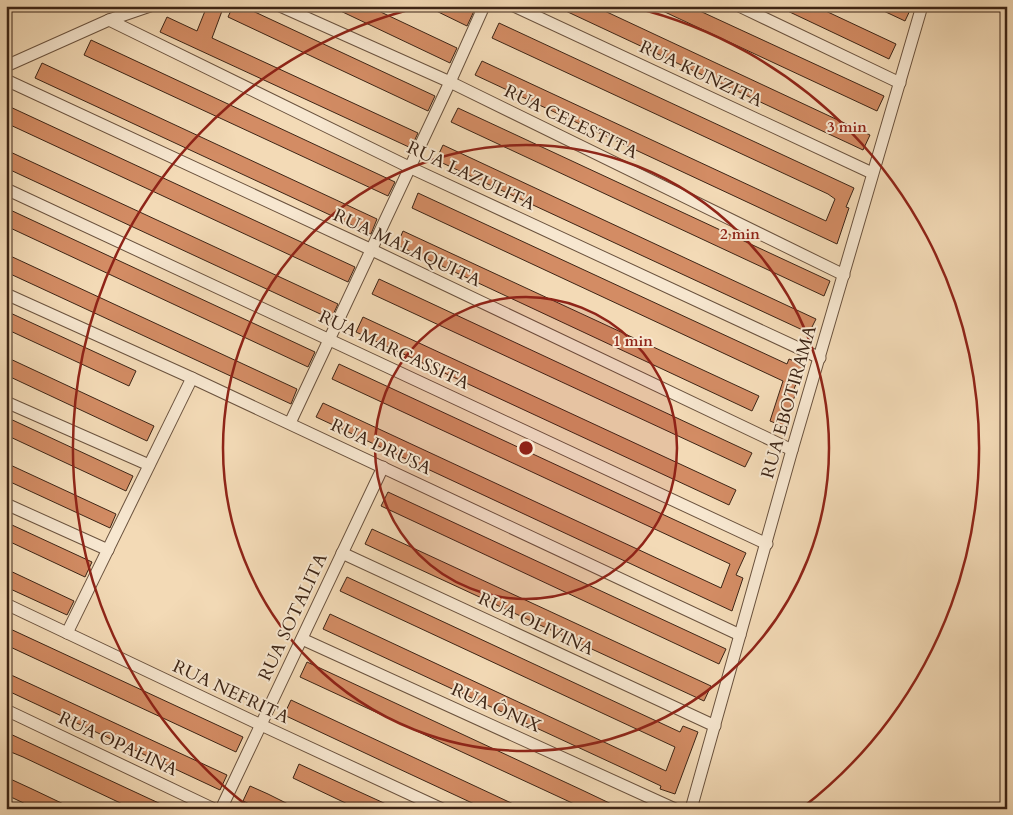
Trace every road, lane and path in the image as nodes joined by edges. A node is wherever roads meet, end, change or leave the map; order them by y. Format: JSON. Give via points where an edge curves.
{"nodes":[{"id":1,"x":150,"y":6,"type":"edge"},
{"id":2,"x":280,"y":6,"type":"edge"},
{"id":3,"x":484,"y":6,"type":"edge"},
{"id":4,"x":514,"y":6,"type":"edge"},
{"id":5,"x":739,"y":6,"type":"edge"},
{"id":6,"x":922,"y":6,"type":"edge"},
{"id":7,"x":108,"y":20,"type":"junction"},
{"id":8,"x":6,"y":66,"type":"edge"},
{"id":9,"x":6,"y":80,"type":"edge"},
{"id":10,"x":450,"y":82,"type":"junction"},
{"id":11,"x":900,"y":83,"type":"junction"},
{"id":12,"x":410,"y":168,"type":"junction"},
{"id":13,"x":872,"y":173,"type":"junction"},
{"id":14,"x":6,"y":189,"type":"edge"},
{"id":15,"x":372,"y":250,"type":"junction"},
{"id":16,"x":844,"y":275,"type":"junction"},
{"id":17,"x":6,"y":294,"type":"edge"},
{"id":18,"x":330,"y":340,"type":"junction"},
{"id":19,"x":820,"y":358,"type":"junction"},
{"id":20,"x":192,"y":378,"type":"junction"},
{"id":21,"x":6,"y":402,"type":"edge"},
{"id":22,"x":290,"y":424,"type":"junction"},
{"id":23,"x":792,"y":450,"type":"junction"},
{"id":24,"x":150,"y":465,"type":"junction"},
{"id":25,"x":383,"y":467,"type":"junction"},
{"id":26,"x":6,"y":504,"type":"edge"},
{"id":27,"x":766,"y":544,"type":"junction"},
{"id":28,"x":108,"y":550,"type":"junction"},
{"id":29,"x":342,"y":553,"type":"junction"},
{"id":30,"x":6,"y":604,"type":"edge"},
{"id":31,"x":67,"y":634,"type":"junction"},
{"id":32,"x":740,"y":634,"type":"junction"},
{"id":33,"x":302,"y":639,"type":"junction"},
{"id":34,"x":6,"y":710,"type":"edge"},
{"id":35,"x":261,"y":725,"type":"junction"},
{"id":36,"x":715,"y":726,"type":"junction"},
{"id":37,"x":214,"y":809,"type":"edge"},
{"id":38,"x":221,"y":809,"type":"edge"},
{"id":39,"x":442,"y":809,"type":"edge"},
{"id":40,"x":676,"y":809,"type":"edge"},
{"id":41,"x":691,"y":809,"type":"edge"}],
"edges":[{"from":1,"to":7,"type":"street"},
{"from":2,"to":10,"type":"street","name":"RUA CELESTITA"},
{"from":3,"to":10,"type":"street"},
{"from":4,"to":13,"type":"street","name":"RUA KUNZITA"},
{"from":5,"to":11,"type":"street"},
{"from":6,"to":11,"type":"street","name":"RUA EBOTIRAMA"},
{"from":7,"to":8,"type":"street"},
{"from":7,"to":12,"type":"street","name":"RUA LAZULITA"},
{"from":9,"to":15,"type":"street","name":"RUA MALAQUITA"},
{"from":10,"to":12,"type":"street"},
{"from":10,"to":16,"type":"street","name":"RUA CELESTITA"},
{"from":11,"to":13,"type":"street","name":"RUA EBOTIRAMA"},
{"from":12,"to":15,"type":"street"},
{"from":12,"to":19,"type":"street","name":"RUA LAZULITA"},
{"from":13,"to":16,"type":"street","name":"RUA EBOTIRAMA"},
{"from":14,"to":18,"type":"street","name":"RUA MARCASSITA"},
{"from":15,"to":18,"type":"street"},
{"from":15,"to":23,"type":"street","name":"RUA MALAQUITA"},
{"from":16,"to":19,"type":"street","name":"RUA EBOTIRAMA"},
{"from":17,"to":20,"type":"street","name":"RUA DRUSA"},
{"from":18,"to":22,"type":"street"},
{"from":18,"to":27,"type":"street","name":"RUA MARCASSITA"},
{"from":19,"to":23,"type":"street","name":"RUA EBOTIRAMA"},
{"from":20,"to":22,"type":"street","name":"RUA DRUSA"},
{"from":20,"to":24,"type":"street"},
{"from":21,"to":24,"type":"street"},
{"from":22,"to":25,"type":"street","name":"RUA DRUSA"},
{"from":23,"to":27,"type":"street","name":"RUA EBOTIRAMA"},
{"from":24,"to":28,"type":"street"},
{"from":25,"to":29,"type":"street","name":"RUA SOTALITA"},
{"from":25,"to":32,"type":"street","name":"RUA DRUSA"},
{"from":26,"to":28,"type":"street"},
{"from":27,"to":32,"type":"street","name":"RUA EBOTIRAMA"},
{"from":28,"to":31,"type":"street"},
{"from":29,"to":33,"type":"street","name":"RUA SOTALITA"},
{"from":29,"to":36,"type":"street","name":"RUA OLIVINA"},
{"from":30,"to":31,"type":"street","name":"RUA NEFRITA"},
{"from":31,"to":35,"type":"street","name":"RUA NEFRITA"},
{"from":32,"to":36,"type":"street","name":"RUA EBOTIRAMA"},
{"from":33,"to":35,"type":"street","name":"RUA SOTALITA"},
{"from":33,"to":40,"type":"street","name":"RUA ÔNIX"},
{"from":34,"to":37,"type":"street","name":"RUA OPALINA"},
{"from":35,"to":38,"type":"street","name":"RUA SOTALITA"},
{"from":35,"to":39,"type":"street","name":"RUA NEFRITA"},
{"from":36,"to":41,"type":"street","name":"RUA EBOTIRAMA"}]}
